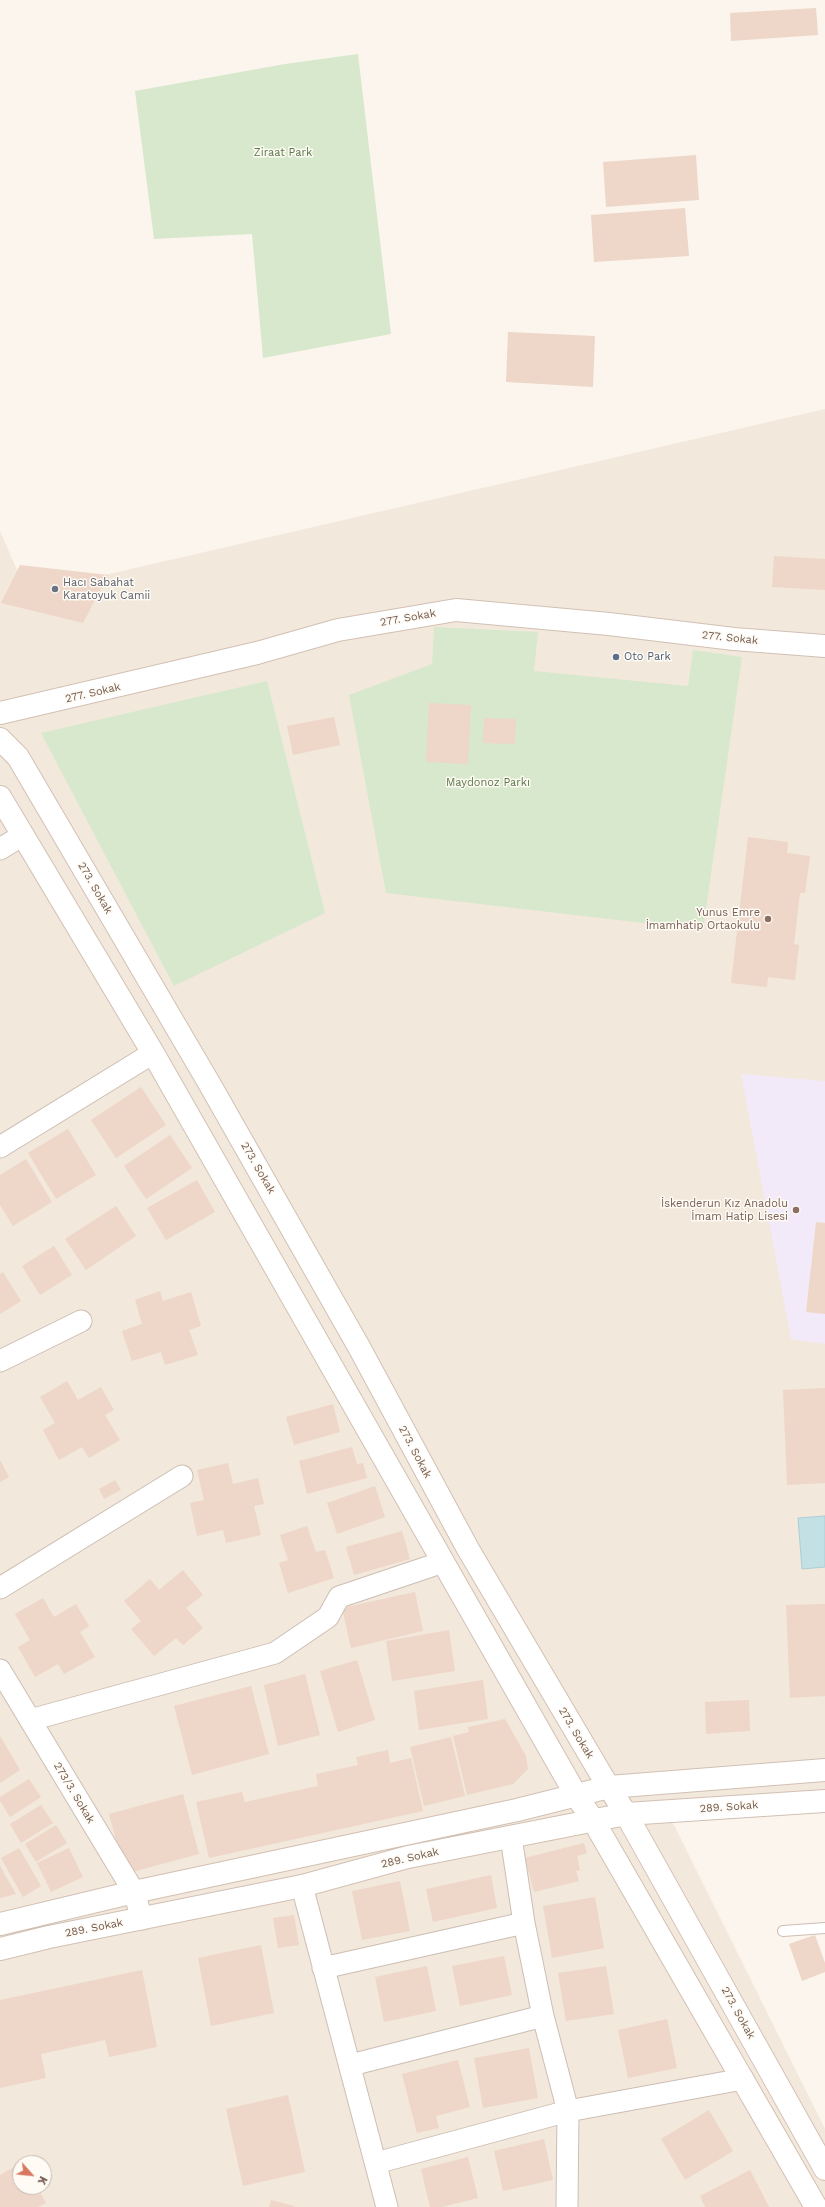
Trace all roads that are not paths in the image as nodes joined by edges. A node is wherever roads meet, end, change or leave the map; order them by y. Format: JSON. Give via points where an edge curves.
{"nodes":[{"id":1,"x":825,"y":646,"type":"edge"},
{"id":2,"x":0,"y":713,"type":"edge"},
{"id":3,"x":0,"y":739,"type":"edge"},
{"id":4,"x":0,"y":796,"type":"edge"},
{"id":5,"x":23,"y":835,"type":"junction"},
{"id":6,"x":0,"y":849,"type":"edge"},
{"id":7,"x":153,"y":1053,"type":"junction"},
{"id":8,"x":0,"y":1147,"type":"edge"},
{"id":9,"x":82,"y":1321,"type":"dead end"},
{"id":10,"x":0,"y":1361,"type":"edge"},
{"id":11,"x":182,"y":1476,"type":"dead end"},
{"id":12,"x":443,"y":1562,"type":"junction"},
{"id":13,"x":0,"y":1588,"type":"edge"},
{"id":14,"x":0,"y":1670,"type":"edge"},
{"id":15,"x":30,"y":1720,"type":"junction"},
{"id":16,"x":825,"y":1770,"type":"edge"},
{"id":17,"x":609,"y":1787,"type":"junction"},
{"id":18,"x":576,"y":1795,"type":"junction"},
{"id":19,"x":825,"y":1801,"type":"edge"},
{"id":20,"x":626,"y":1814,"type":"junction"},
{"id":21,"x":593,"y":1820,"type":"junction"},
{"id":22,"x":511,"y":1837,"type":"junction"},
{"id":23,"x":302,"y":1886,"type":"junction"},
{"id":24,"x":134,"y":1892,"type":"junction"},
{"id":25,"x":142,"y":1919,"type":"junction"},
{"id":26,"x":524,"y":1923,"type":"junction"},
{"id":27,"x":0,"y":1924,"type":"edge"},
{"id":28,"x":825,"y":1928,"type":"edge"},
{"id":29,"x":783,"y":1931,"type":"dead end"},
{"id":30,"x":0,"y":1949,"type":"edge"},
{"id":31,"x":323,"y":1968,"type":"junction"},
{"id":32,"x":543,"y":2016,"type":"junction"},
{"id":33,"x":351,"y":2065,"type":"junction"},
{"id":34,"x":743,"y":2080,"type":"junction"},
{"id":35,"x":568,"y":2111,"type":"junction"},
{"id":36,"x":376,"y":2163,"type":"junction"},
{"id":37,"x":825,"y":2169,"type":"edge"},
{"id":38,"x":387,"y":2207,"type":"edge"},
{"id":39,"x":567,"y":2207,"type":"edge"},
{"id":40,"x":816,"y":2207,"type":"edge"}],
"edges":[{"from":1,"to":2,"type":"street","name":"277. Sokak","via":[[456,610],[338,630],[257,654]]},
{"from":3,"to":17,"type":"street","name":"273. Sokak","via":[[18,757],[209,1083],[359,1347],[468,1549]]},
{"from":4,"to":5,"type":"street"},
{"from":5,"to":6,"type":"street"},
{"from":5,"to":7,"type":"street"},
{"from":7,"to":8,"type":"street"},
{"from":7,"to":12,"type":"street"},
{"from":9,"to":10,"type":"street"},
{"from":11,"to":13,"type":"street"},
{"from":12,"to":15,"type":"street","via":[[339,1597],[328,1617],[275,1653]]},
{"from":12,"to":18,"type":"street"},
{"from":14,"to":15,"type":"street","name":"273/3. Sokak"},
{"from":15,"to":24,"type":"street","name":"273/3. Sokak"},
{"from":16,"to":17,"type":"street"},
{"from":17,"to":18,"type":"street"},
{"from":17,"to":20,"type":"street","name":"273. Sokak"},
{"from":18,"to":21,"type":"street"},
{"from":18,"to":24,"type":"street","via":[[517,1810]]},
{"from":19,"to":20,"type":"street","name":"289. Sokak"},
{"from":20,"to":21,"type":"street","name":"289. Sokak"},
{"from":20,"to":37,"type":"street","name":"273. Sokak"},
{"from":21,"to":22,"type":"street","name":"289. Sokak"},
{"from":21,"to":34,"type":"street"},
{"from":22,"to":23,"type":"street","name":"289. Sokak","via":[[408,1857]]},
{"from":22,"to":26,"type":"street"},
{"from":23,"to":25,"type":"street","name":"289. Sokak"},
{"from":23,"to":31,"type":"street"},
{"from":24,"to":25,"type":"street","name":"273/3. Sokak"},
{"from":24,"to":27,"type":"street"},
{"from":25,"to":30,"type":"street","name":"289. Sokak"},
{"from":26,"to":31,"type":"street"},
{"from":26,"to":32,"type":"street"},
{"from":28,"to":29,"type":"lane"},
{"from":31,"to":33,"type":"street"},
{"from":32,"to":33,"type":"street"},
{"from":32,"to":35,"type":"street"},
{"from":33,"to":36,"type":"street"},
{"from":34,"to":35,"type":"street"},
{"from":34,"to":40,"type":"street"},
{"from":35,"to":36,"type":"street"},
{"from":35,"to":39,"type":"street"},
{"from":36,"to":38,"type":"street"}]}
